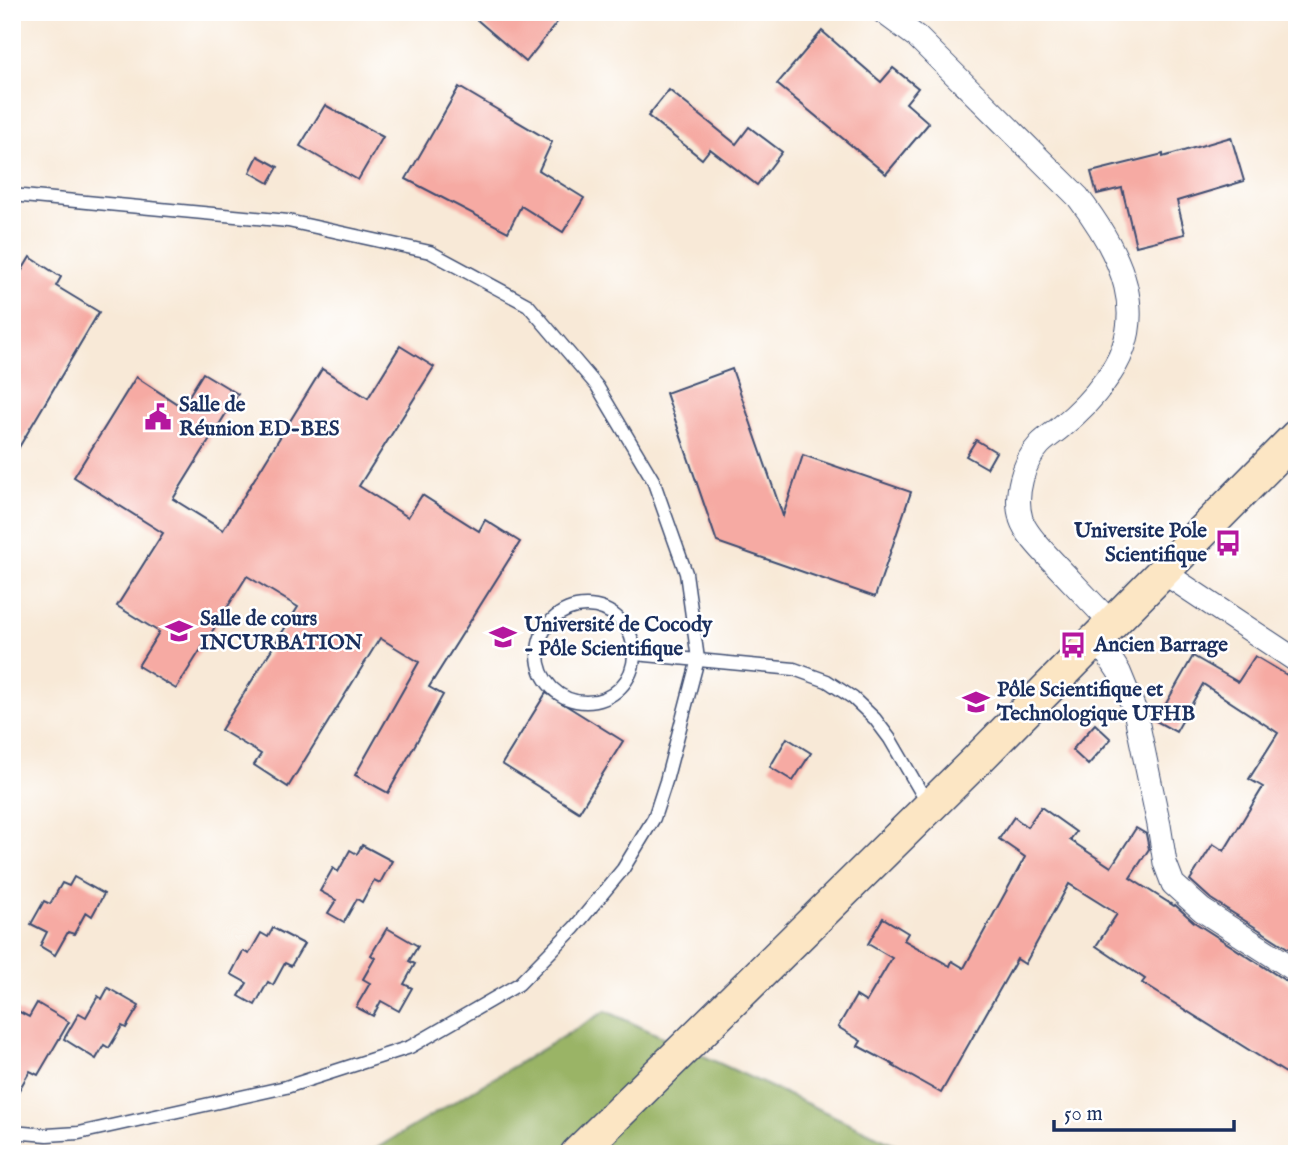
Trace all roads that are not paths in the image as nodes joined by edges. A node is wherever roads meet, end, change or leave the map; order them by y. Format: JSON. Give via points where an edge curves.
{"nodes":[{"id":1,"x":883,"y":12,"type":"edge"},
{"id":2,"x":12,"y":195,"type":"edge"},
{"id":3,"x":1297,"y":436,"type":"edge"},
{"id":4,"x":1163,"y":572,"type":"junction"},
{"id":5,"x":1104,"y":631,"type":"junction"},
{"id":6,"x":635,"y":654,"type":"junction"},
{"id":7,"x":698,"y":659,"type":"junction"},
{"id":8,"x":1297,"y":660,"type":"edge"},
{"id":9,"x":929,"y":806,"type":"junction"},
{"id":10,"x":1297,"y":971,"type":"edge"},
{"id":11,"x":12,"y":1132,"type":"edge"},
{"id":12,"x":577,"y":1154,"type":"edge"}],
"edges":[{"from":1,"to":5,"type":"street","via":[[917,37],[1078,197],[1111,246],[1126,282],[1129,326],[1123,353],[1106,381],[1040,445],[1020,486],[1021,521]]},
{"from":2,"to":7,"type":"lane","via":[[288,221],[430,252],[528,305],[597,386],[653,480],[686,573]]},
{"from":3,"to":4,"type":"main road"},
{"from":4,"to":5,"type":"main road"},
{"from":4,"to":8,"type":"street"},
{"from":5,"to":9,"type":"main road"},
{"from":5,"to":10,"type":"street","via":[[1135,711],[1173,884],[1202,910]]},
{"from":6,"to":6,"type":"lane","via":[[621,620],[599,607],[586,606],[574,607],[552,620],[538,654],[552,689],[574,701],[587,702],[599,701],[621,688]]},
{"from":6,"to":7,"type":"lane"},
{"from":7,"to":9,"type":"lane","via":[[793,669],[827,681],[875,719]]},
{"from":7,"to":11,"type":"lane","via":[[654,818],[623,869],[575,928],[519,984],[410,1047],[286,1087],[79,1133]]},
{"from":9,"to":12,"type":"main road"}]}
